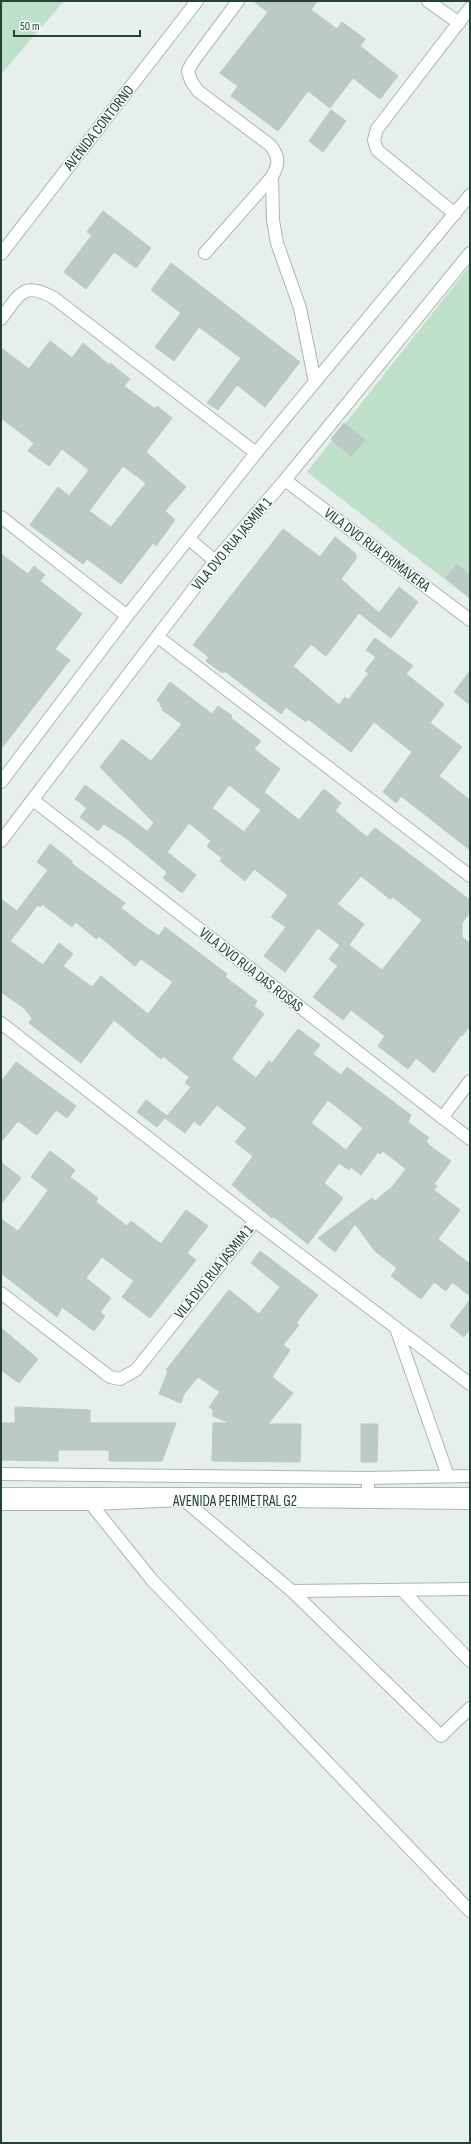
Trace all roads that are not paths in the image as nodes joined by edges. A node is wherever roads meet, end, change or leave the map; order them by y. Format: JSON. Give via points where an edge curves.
{"nodes":[{"id":1,"x":197,"y":1,"type":"edge"},
{"id":2,"x":238,"y":1,"type":"edge"},
{"id":3,"x":428,"y":1,"type":"edge"},
{"id":4,"x":470,"y":8,"type":"edge"},
{"id":5,"x":459,"y":23,"type":"junction"},
{"id":6,"x":272,"y":177,"type":"junction"},
{"id":7,"x":470,"y":195,"type":"edge"},
{"id":8,"x":455,"y":214,"type":"junction"},
{"id":9,"x":470,"y":253,"type":"edge"},
{"id":10,"x":1,"y":254,"type":"edge"},
{"id":11,"x":205,"y":254,"type":"dead end"},
{"id":12,"x":1,"y":319,"type":"edge"},
{"id":13,"x":315,"y":382,"type":"junction"},
{"id":14,"x":256,"y":453,"type":"junction"},
{"id":15,"x":285,"y":480,"type":"junction"},
{"id":16,"x":1,"y":517,"type":"edge"},
{"id":17,"x":190,"y":538,"type":"junction"},
{"id":18,"x":215,"y":561,"type":"junction"},
{"id":19,"x":127,"y":616,"type":"junction"},
{"id":20,"x":470,"y":620,"type":"edge"},
{"id":21,"x":158,"y":637,"type":"junction"},
{"id":22,"x":2,"y":778,"type":"edge"},
{"id":23,"x":32,"y":800,"type":"junction"},
{"id":24,"x":1,"y":841,"type":"edge"},
{"id":25,"x":470,"y":876,"type":"edge"},
{"id":26,"x":1,"y":1023,"type":"edge"},
{"id":27,"x":470,"y":1081,"type":"edge"},
{"id":28,"x":442,"y":1118,"type":"junction"},
{"id":29,"x":470,"y":1139,"type":"edge"},
{"id":30,"x":255,"y":1221,"type":"junction"},
{"id":31,"x":1,"y":1293,"type":"edge"},
{"id":32,"x":396,"y":1328,"type":"junction"},
{"id":33,"x":470,"y":1384,"type":"edge"},
{"id":34,"x":1,"y":1474,"type":"edge"},
{"id":35,"x":448,"y":1476,"type":"junction"},
{"id":36,"x":470,"y":1476,"type":"edge"},
{"id":37,"x":368,"y":1478,"type":"junction"},
{"id":38,"x":1,"y":1494,"type":"edge"},
{"id":39,"x":470,"y":1494,"type":"edge"},
{"id":40,"x":368,"y":1498,"type":"junction"},
{"id":41,"x":184,"y":1500,"type":"junction"},
{"id":42,"x":470,"y":1503,"type":"edge"},
{"id":43,"x":1,"y":1504,"type":"edge"},
{"id":44,"x":91,"y":1504,"type":"junction"},
{"id":45,"x":470,"y":1589,"type":"edge"},
{"id":46,"x":402,"y":1590,"type":"junction"},
{"id":47,"x":292,"y":1591,"type":"junction"},
{"id":48,"x":470,"y":1661,"type":"edge"},
{"id":49,"x":470,"y":1708,"type":"edge"},
{"id":50,"x":470,"y":1911,"type":"edge"}],
"edges":[{"from":1,"to":10,"type":"street","name":"AVENIDA CONTORNO"},
{"from":2,"to":6,"type":"street","via":[[188,71],[190,81],[198,91],[277,153],[278,165]]},
{"from":3,"to":5,"type":"street"},
{"from":4,"to":5,"type":"street"},
{"from":5,"to":8,"type":"street","via":[[377,129],[374,140],[377,150]]},
{"from":6,"to":11,"type":"street"},
{"from":6,"to":13,"type":"street","via":[[273,220],[277,244],[300,308]]},
{"from":7,"to":8,"type":"street"},
{"from":8,"to":13,"type":"street"},
{"from":9,"to":15,"type":"street","name":"VILA DVO RUA JASMIM 1"},
{"from":12,"to":14,"type":"street","via":[[20,295],[29,289],[40,290],[54,298]]},
{"from":13,"to":14,"type":"street"},
{"from":14,"to":17,"type":"street"},
{"from":15,"to":18,"type":"street","name":"VILA DVO RUA JASMIM 1"},
{"from":15,"to":20,"type":"street","name":"VILA DVO RUA PRIMAVERA"},
{"from":16,"to":19,"type":"street"},
{"from":17,"to":18,"type":"street"},
{"from":17,"to":19,"type":"street"},
{"from":18,"to":21,"type":"street","name":"VILA DVO RUA JASMIM 1"},
{"from":19,"to":22,"type":"street"},
{"from":21,"to":23,"type":"street","name":"VILA DVO RUA JASMIM 1"},
{"from":21,"to":25,"type":"street"},
{"from":23,"to":24,"type":"street","name":"VILA DVO RUA JASMIM 1"},
{"from":23,"to":28,"type":"street","name":"VILA DVO RUA DAS ROSAS"},
{"from":26,"to":30,"type":"street","name":"VILA DVO RUA JASMIM 1"},
{"from":27,"to":28,"type":"street"},
{"from":28,"to":29,"type":"street","name":"VILA DVO RUA DAS ROSAS"},
{"from":30,"to":31,"type":"street","name":"VILA DVO RUA JASMIM 1","via":[[136,1370],[120,1379],[110,1377]]},
{"from":30,"to":32,"type":"street"},
{"from":32,"to":33,"type":"street"},
{"from":32,"to":35,"type":"street"},
{"from":34,"to":37,"type":"street","name":"AVENIDA PERIMETRAL G2"},
{"from":35,"to":36,"type":"street","name":"AVENIDA PERIMETRAL G2"},
{"from":35,"to":37,"type":"street","name":"AVENIDA PERIMETRAL G2"},
{"from":37,"to":40,"type":"street"},
{"from":38,"to":40,"type":"street"},
{"from":39,"to":40,"type":"street"},
{"from":40,"to":41,"type":"street","name":"AVENIDA PERIMETRAL G2"},
{"from":40,"to":42,"type":"street","name":"AVENIDA PERIMETRAL G2"},
{"from":41,"to":44,"type":"street","name":"AVENIDA PERIMETRAL G2"},
{"from":41,"to":47,"type":"street"},
{"from":43,"to":44,"type":"street","name":"AVENIDA PERIMETRAL G2"},
{"from":44,"to":50,"type":"street","via":[[152,1580]]},
{"from":45,"to":46,"type":"street"},
{"from":46,"to":47,"type":"street"},
{"from":46,"to":48,"type":"street"},
{"from":47,"to":49,"type":"street","via":[[442,1736]]}]}
